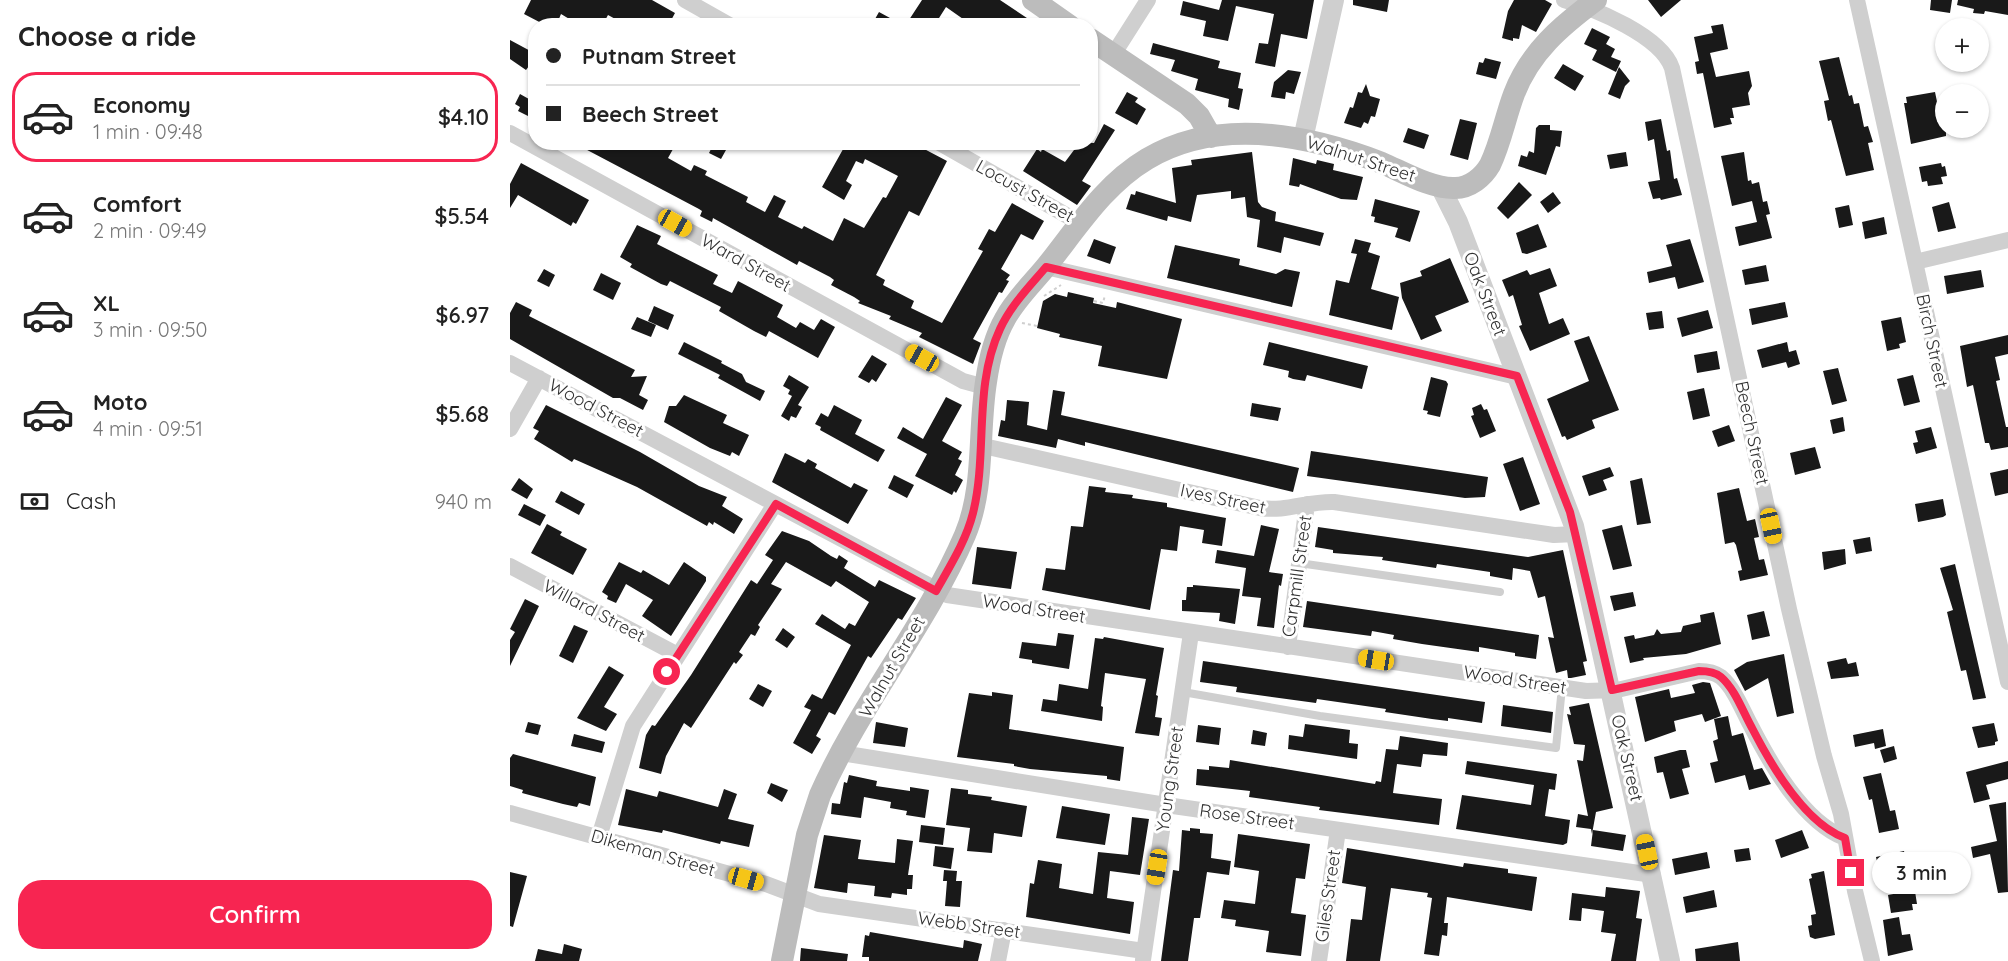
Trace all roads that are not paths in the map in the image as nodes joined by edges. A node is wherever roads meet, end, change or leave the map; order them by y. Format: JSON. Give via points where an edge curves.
{"nodes":[{"id":1,"x":685,"y":0,"type":"edge"},
{"id":2,"x":1033,"y":0,"type":"edge"},
{"id":3,"x":1148,"y":0,"type":"edge"},
{"id":4,"x":1334,"y":0,"type":"edge"},
{"id":5,"x":1564,"y":0,"type":"edge"},
{"id":6,"x":1857,"y":0,"type":"edge"},
{"id":7,"x":1591,"y":4,"type":"edge"},
{"id":8,"x":717,"y":18,"type":"edge"},
{"id":9,"x":1059,"y":18,"type":"edge"},
{"id":10,"x":1098,"y":45,"type":"edge"},
{"id":11,"x":1113,"y":55,"type":"junction"},
{"id":12,"x":510,"y":133,"type":"edge"},
{"id":13,"x":1211,"y":137,"type":"junction"},
{"id":14,"x":1303,"y":139,"type":"junction"},
{"id":15,"x":528,"y":143,"type":"edge"},
{"id":16,"x":541,"y":150,"type":"edge"},
{"id":17,"x":952,"y":150,"type":"edge"},
{"id":18,"x":1440,"y":186,"type":"junction"},
{"id":19,"x":1080,"y":223,"type":"junction"},
{"id":20,"x":2008,"y":240,"type":"edge"},
{"id":21,"x":1915,"y":262,"type":"junction"},
{"id":22,"x":1046,"y":267,"type":"junction"},
{"id":23,"x":510,"y":363,"type":"edge"},
{"id":24,"x":1517,"y":376,"type":"junction"},
{"id":25,"x":539,"y":378,"type":"junction"},
{"id":26,"x":985,"y":387,"type":"junction"},
{"id":27,"x":510,"y":429,"type":"edge"},
{"id":28,"x":980,"y":445,"type":"junction"},
{"id":29,"x":776,"y":504,"type":"junction"},
{"id":30,"x":1307,"y":504,"type":"junction"},
{"id":31,"x":1576,"y":534,"type":"junction"},
{"id":32,"x":1299,"y":563,"type":"junction"},
{"id":33,"x":510,"y":566,"type":"edge"},
{"id":34,"x":936,"y":591,"type":"junction"},
{"id":35,"x":1500,"y":592,"type":"dead end"},
{"id":36,"x":1191,"y":633,"type":"junction"},
{"id":37,"x":1288,"y":647,"type":"junction"},
{"id":38,"x":678,"y":656,"type":"junction"},
{"id":39,"x":2008,"y":682,"type":"edge"},
{"id":40,"x":1562,"y":687,"type":"junction"},
{"id":41,"x":1612,"y":690,"type":"junction"},
{"id":42,"x":1183,"y":692,"type":"junction"},
{"id":43,"x":841,"y":753,"type":"junction"},
{"id":44,"x":1166,"y":805,"type":"junction"},
{"id":45,"x":510,"y":813,"type":"edge"},
{"id":46,"x":1338,"y":830,"type":"junction"},
{"id":47,"x":598,"y":837,"type":"junction"},
{"id":48,"x":1845,"y":838,"type":"junction"},
{"id":49,"x":1653,"y":875,"type":"junction"},
{"id":50,"x":796,"y":896,"type":"junction"},
{"id":51,"x":1004,"y":930,"type":"junction"},
{"id":52,"x":1143,"y":956,"type":"edge"},
{"id":53,"x":782,"y":961,"type":"edge"},
{"id":54,"x":998,"y":961,"type":"edge"},
{"id":55,"x":1319,"y":961,"type":"edge"},
{"id":56,"x":1670,"y":961,"type":"edge"},
{"id":57,"x":1872,"y":961,"type":"edge"}],
"edges":[{"from":1,"to":8,"type":"street"},
{"from":2,"to":9,"type":"main road"},
{"from":3,"to":11,"type":"street"},
{"from":4,"to":14,"type":"street"},
{"from":5,"to":7,"type":"street","name":"Beech Street"},
{"from":6,"to":21,"type":"street","name":"Birch Street"},
{"from":7,"to":18,"type":"main road","via":[[1550,38],[1524,73],[1486,171],[1460,188]]},
{"from":7,"to":48,"type":"street","name":"Beech Street","via":[[1655,45],[1672,68],[1789,609]]},
{"from":10,"to":11,"type":"main road"},
{"from":11,"to":13,"type":"main road","via":[[1187,104]]},
{"from":12,"to":15,"type":"street","name":"Ward Street"},
{"from":13,"to":14,"type":"main road","name":"Walnut Street","via":[[1258,134]]},
{"from":13,"to":19,"type":"main road","name":"Walnut Street","via":[[1166,150],[1134,167],[1115,182]]},
{"from":14,"to":18,"type":"main road","name":"Walnut Street"},
{"from":16,"to":26,"type":"street","name":"Ward Street","via":[[963,381]]},
{"from":17,"to":19,"type":"street","name":"Locust Street"},
{"from":18,"to":24,"type":"street","name":"Oak Street","via":[[1458,222]]},
{"from":19,"to":22,"type":"main road","name":"Walnut Street"},
{"from":20,"to":21,"type":"street"},
{"from":21,"to":39,"type":"street","name":"Birch Street"},
{"from":22,"to":24,"type":"street"},
{"from":22,"to":26,"type":"main road","name":"Walnut Street","via":[[1005,318],[994,345]]},
{"from":23,"to":25,"type":"street","name":"Wood Street"},
{"from":24,"to":31,"type":"street","name":"Oak Street"},
{"from":25,"to":27,"type":"street"},
{"from":25,"to":29,"type":"street","name":"Wood Street"},
{"from":26,"to":28,"type":"main road","name":"Walnut Street"},
{"from":28,"to":30,"type":"street","name":"Ives Street","via":[[1260,508],[1281,510]]},
{"from":28,"to":34,"type":"main road","name":"Walnut Street","via":[[973,512],[960,547]]},
{"from":29,"to":34,"type":"street","name":"Wood Street"},
{"from":29,"to":38,"type":"street"},
{"from":30,"to":31,"type":"street","name":"Ives Street","via":[[1334,502],[1554,535]]},
{"from":30,"to":32,"type":"street","name":"Carpmill Street"},
{"from":31,"to":41,"type":"street","name":"Oak Street"},
{"from":32,"to":35,"type":"lane"},
{"from":32,"to":37,"type":"street","name":"Carpmill Street"},
{"from":33,"to":38,"type":"street","name":"Willard Street"},
{"from":34,"to":36,"type":"street","name":"Wood Street"},
{"from":34,"to":43,"type":"main road","name":"Walnut Street"},
{"from":36,"to":37,"type":"street","name":"Wood Street"},
{"from":36,"to":42,"type":"street","name":"Young Street"},
{"from":37,"to":40,"type":"street","name":"Wood Street"},
{"from":38,"to":47,"type":"street","via":[[628,737]]},
{"from":40,"to":41,"type":"street","name":"Wood Street"},
{"from":40,"to":42,"type":"lane","via":[[1556,748],[1320,716]]},
{"from":41,"to":48,"type":"street","name":"Wood Street","via":[[1699,671],[1716,674],[1729,686],[1763,748],[1806,810],[1827,830]]},
{"from":41,"to":49,"type":"street","name":"Oak Street"},
{"from":42,"to":44,"type":"street","name":"Young Street"},
{"from":43,"to":44,"type":"street","name":"Rose Street"},
{"from":43,"to":50,"type":"main road","name":"Walnut Street","via":[[812,816]]},
{"from":44,"to":46,"type":"street","name":"Rose Street"},
{"from":44,"to":52,"type":"street","name":"Young Street"},
{"from":45,"to":47,"type":"street","name":"Dikeman Street"},
{"from":46,"to":49,"type":"street","name":"Rose Street"},
{"from":46,"to":55,"type":"street","name":"Giles Street"},
{"from":47,"to":50,"type":"street","name":"Dikeman Street"},
{"from":48,"to":57,"type":"street","name":"Beech Street"},
{"from":49,"to":56,"type":"street","name":"Oak Street"},
{"from":50,"to":51,"type":"street","name":"Webb Street","via":[[819,904]]},
{"from":50,"to":53,"type":"main road","name":"Walnut Street"},
{"from":51,"to":52,"type":"street","name":"Webb Street"},
{"from":51,"to":54,"type":"street"}]}
